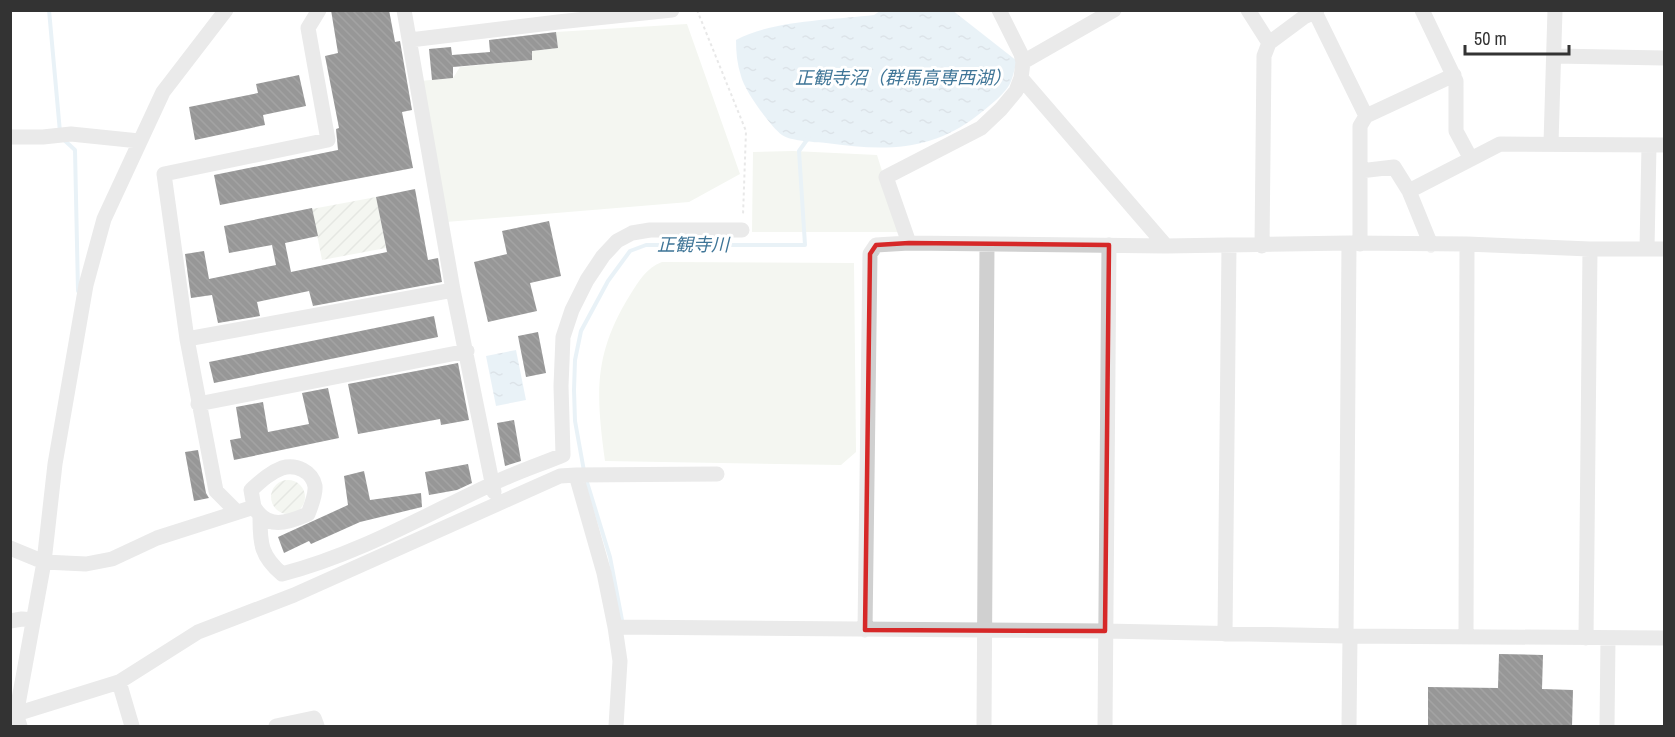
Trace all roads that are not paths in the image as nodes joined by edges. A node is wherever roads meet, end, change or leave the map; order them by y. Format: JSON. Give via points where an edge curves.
{"nodes":[{"id":1,"x":226,"y":10,"type":"edge"},
{"id":2,"x":319,"y":10,"type":"edge"},
{"id":3,"x":404,"y":10,"type":"edge"},
{"id":4,"x":672,"y":10,"type":"edge"},
{"id":5,"x":999,"y":10,"type":"edge"},
{"id":6,"x":1114,"y":10,"type":"edge"},
{"id":7,"x":1248,"y":10,"type":"edge"},
{"id":8,"x":1422,"y":10,"type":"edge"},
{"id":9,"x":1555,"y":10,"type":"edge"},
{"id":10,"x":1316,"y":11,"type":"edge"},
{"id":11,"x":557,"y":16,"type":"edge"},
{"id":12,"x":410,"y":40,"type":"junction"},
{"id":13,"x":1269,"y":43,"type":"junction"},
{"id":14,"x":1555,"y":56,"type":"junction"},
{"id":15,"x":1665,"y":58,"type":"edge"},
{"id":16,"x":1023,"y":62,"type":"junction"},
{"id":17,"x":1454,"y":75,"type":"junction"},
{"id":18,"x":1022,"y":78,"type":"junction"},
{"id":19,"x":1366,"y":117,"type":"junction"},
{"id":20,"x":10,"y":137,"type":"edge"},
{"id":21,"x":139,"y":141,"type":"junction"},
{"id":22,"x":1551,"y":143,"type":"junction"},
{"id":23,"x":1649,"y":145,"type":"junction"},
{"id":24,"x":1665,"y":145,"type":"edge"},
{"id":25,"x":1471,"y":159,"type":"junction"},
{"id":26,"x":1360,"y":171,"type":"junction"},
{"id":27,"x":1409,"y":191,"type":"junction"},
{"id":28,"x":742,"y":230,"type":"road end"},
{"id":29,"x":909,"y":243,"type":"junction"},
{"id":30,"x":1354,"y":243,"type":"junction"},
{"id":31,"x":987,"y":244,"type":"junction"},
{"id":32,"x":1467,"y":244,"type":"junction"},
{"id":33,"x":1109,"y":245,"type":"junction"},
{"id":34,"x":1229,"y":245,"type":"junction"},
{"id":35,"x":1431,"y":245,"type":"junction"},
{"id":36,"x":1166,"y":246,"type":"junction"},
{"id":37,"x":1262,"y":246,"type":"junction"},
{"id":38,"x":1590,"y":249,"type":"junction"},
{"id":39,"x":1647,"y":249,"type":"junction"},
{"id":40,"x":1665,"y":249,"type":"edge"},
{"id":41,"x":453,"y":290,"type":"junction"},
{"id":42,"x":187,"y":339,"type":"junction"},
{"id":43,"x":466,"y":351,"type":"junction"},
{"id":44,"x":198,"y":404,"type":"junction"},
{"id":45,"x":717,"y":474,"type":"dead end"},
{"id":46,"x":576,"y":475,"type":"junction"},
{"id":47,"x":492,"y":484,"type":"junction"},
{"id":48,"x":497,"y":504,"type":"junction"},
{"id":49,"x":237,"y":512,"type":"junction"},
{"id":50,"x":10,"y":548,"type":"edge"},
{"id":51,"x":44,"y":562,"type":"junction"},
{"id":52,"x":33,"y":620,"type":"junction"},
{"id":53,"x":10,"y":621,"type":"edge"},
{"id":54,"x":615,"y":627,"type":"junction"},
{"id":55,"x":865,"y":630,"type":"junction"},
{"id":56,"x":985,"y":630,"type":"junction"},
{"id":57,"x":1105,"y":631,"type":"junction"},
{"id":58,"x":1225,"y":634,"type":"junction"},
{"id":59,"x":1348,"y":636,"type":"junction"},
{"id":60,"x":1466,"y":637,"type":"junction"},
{"id":61,"x":1586,"y":638,"type":"junction"},
{"id":62,"x":1608,"y":638,"type":"junction"},
{"id":63,"x":1665,"y":638,"type":"edge"},
{"id":64,"x":119,"y":682,"type":"junction"},
{"id":65,"x":17,"y":722,"type":"edge"},
{"id":66,"x":132,"y":726,"type":"edge"},
{"id":67,"x":276,"y":726,"type":"edge"},
{"id":68,"x":317,"y":726,"type":"edge"},
{"id":69,"x":616,"y":726,"type":"edge"},
{"id":70,"x":984,"y":726,"type":"edge"},
{"id":71,"x":1105,"y":726,"type":"edge"},
{"id":72,"x":1349,"y":726,"type":"edge"},
{"id":73,"x":1606,"y":726,"type":"edge"}],
"edges":[{"from":1,"to":21,"type":"street","via":[[163,92]]},
{"from":2,"to":42,"type":"street","via":[[308,28],[328,140],[164,174]]},
{"from":3,"to":12,"type":"street"},
{"from":4,"to":11,"type":"street"},
{"from":5,"to":16,"type":"street"},
{"from":6,"to":16,"type":"street"},
{"from":7,"to":13,"type":"street"},
{"from":8,"to":17,"type":"street"},
{"from":9,"to":14,"type":"street"},
{"from":10,"to":13,"type":"street"},
{"from":10,"to":19,"type":"street"},
{"from":11,"to":12,"type":"street"},
{"from":12,"to":41,"type":"street"},
{"from":13,"to":37,"type":"street","via":[[1264,56]]},
{"from":14,"to":15,"type":"street"},
{"from":14,"to":22,"type":"street"},
{"from":16,"to":18,"type":"street"},
{"from":17,"to":19,"type":"street"},
{"from":17,"to":25,"type":"street","via":[[1456,131]]},
{"from":18,"to":29,"type":"street","via":[[1016,91],[981,128],[886,177]]},
{"from":18,"to":36,"type":"street"},
{"from":19,"to":26,"type":"street","via":[[1360,126]]},
{"from":20,"to":21,"type":"street","via":[[71,134]]},
{"from":21,"to":51,"type":"street","via":[[104,219],[86,285],[55,464]]},
{"from":22,"to":23,"type":"street"},
{"from":22,"to":25,"type":"street","via":[[1500,144]]},
{"from":23,"to":24,"type":"street"},
{"from":23,"to":39,"type":"street"},
{"from":25,"to":27,"type":"street"},
{"from":26,"to":27,"type":"street","via":[[1394,167]]},
{"from":26,"to":30,"type":"street"},
{"from":27,"to":35,"type":"street"},
{"from":28,"to":47,"type":"street","via":[[650,230],[617,241],[587,280],[563,338],[563,455]]},
{"from":29,"to":31,"type":"street"},
{"from":29,"to":55,"type":"street","via":[[876,245],[870,254]]},
{"from":30,"to":35,"type":"street"},
{"from":30,"to":37,"type":"street"},
{"from":30,"to":59,"type":"street"},
{"from":31,"to":33,"type":"street"},
{"from":31,"to":56,"type":"street"},
{"from":32,"to":35,"type":"street"},
{"from":32,"to":38,"type":"street"},
{"from":32,"to":60,"type":"street"},
{"from":33,"to":36,"type":"street"},
{"from":33,"to":57,"type":"street"},
{"from":34,"to":36,"type":"street"},
{"from":34,"to":37,"type":"street"},
{"from":34,"to":58,"type":"street"},
{"from":38,"to":39,"type":"street"},
{"from":38,"to":61,"type":"street"},
{"from":39,"to":40,"type":"street"},
{"from":41,"to":42,"type":"street"},
{"from":41,"to":43,"type":"street"},
{"from":42,"to":44,"type":"street"},
{"from":43,"to":44,"type":"street"},
{"from":43,"to":47,"type":"street"},
{"from":44,"to":49,"type":"street","via":[[216,491]]},
{"from":45,"to":46,"type":"street"},
{"from":46,"to":48,"type":"street","via":[[560,476]]},
{"from":46,"to":54,"type":"street"},
{"from":47,"to":48,"type":"street"},
{"from":47,"to":49,"type":"street","via":[[401,529],[312,566],[282,574],[260,544],[257,513]]},
{"from":48,"to":64,"type":"street","via":[[294,595],[198,632]]},
{"from":49,"to":51,"type":"street","via":[[157,538],[112,559],[86,564]]},
{"from":50,"to":51,"type":"street"},
{"from":51,"to":52,"type":"street"},
{"from":52,"to":53,"type":"street"},
{"from":52,"to":65,"type":"street"},
{"from":54,"to":55,"type":"street"},
{"from":54,"to":69,"type":"street","via":[[620,661]]},
{"from":55,"to":56,"type":"street"},
{"from":56,"to":57,"type":"street"},
{"from":56,"to":70,"type":"street"},
{"from":57,"to":58,"type":"street"},
{"from":57,"to":71,"type":"street"},
{"from":58,"to":59,"type":"street"},
{"from":59,"to":60,"type":"street"},
{"from":59,"to":72,"type":"street"},
{"from":60,"to":61,"type":"street"},
{"from":61,"to":62,"type":"street"},
{"from":62,"to":63,"type":"street"},
{"from":62,"to":73,"type":"street"},
{"from":64,"to":65,"type":"street"},
{"from":64,"to":66,"type":"street"},
{"from":67,"to":68,"type":"street","via":[[314,718]]}]}
